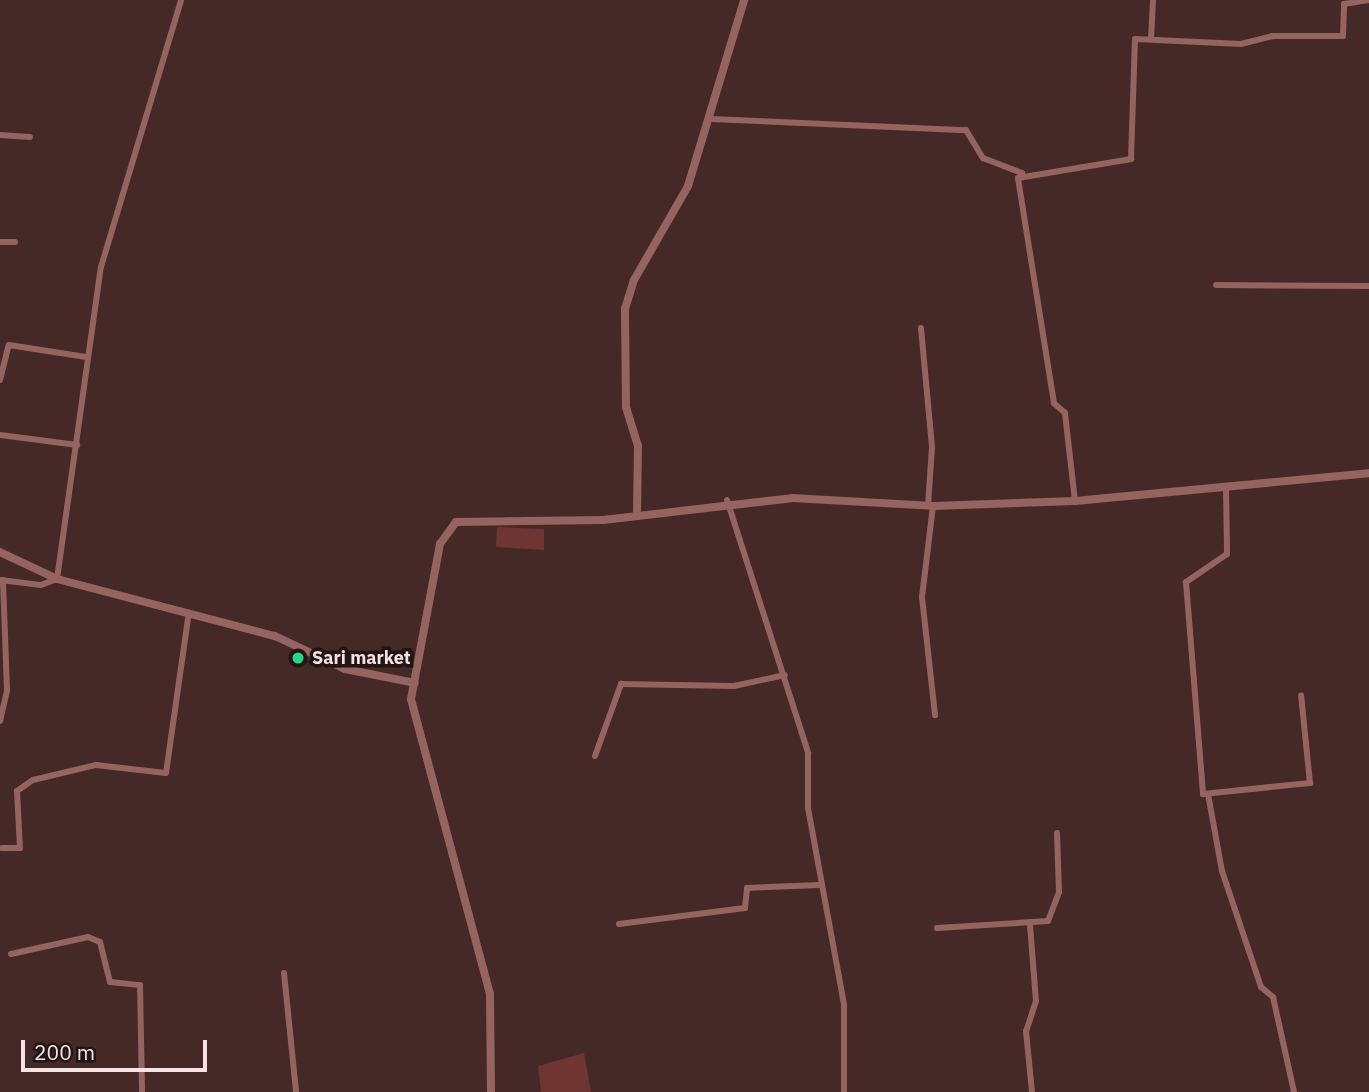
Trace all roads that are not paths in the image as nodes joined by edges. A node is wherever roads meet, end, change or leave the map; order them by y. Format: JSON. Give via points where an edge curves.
{"nodes":[{"id":1,"x":181,"y":0,"type":"edge"},
{"id":2,"x":744,"y":0,"type":"edge"},
{"id":3,"x":1153,"y":0,"type":"edge"},
{"id":4,"x":1369,"y":0,"type":"edge"},
{"id":5,"x":1151,"y":38,"type":"junction"},
{"id":6,"x":710,"y":119,"type":"junction"},
{"id":7,"x":0,"y":135,"type":"edge"},
{"id":8,"x":30,"y":137,"type":"dead end"},
{"id":9,"x":1022,"y":173,"type":"junction"},
{"id":10,"x":0,"y":242,"type":"edge"},
{"id":11,"x":15,"y":242,"type":"dead end"},
{"id":12,"x":1216,"y":285,"type":"dead end"},
{"id":13,"x":1369,"y":286,"type":"edge"},
{"id":14,"x":920,"y":328,"type":"dead end"},
{"id":15,"x":86,"y":357,"type":"junction"},
{"id":16,"x":0,"y":380,"type":"edge"},
{"id":17,"x":0,"y":435,"type":"edge"},
{"id":18,"x":77,"y":444,"type":"junction"},
{"id":19,"x":1369,"y":473,"type":"edge"},
{"id":20,"x":1226,"y":487,"type":"junction"},
{"id":21,"x":727,"y":500,"type":"junction"},
{"id":22,"x":1075,"y":501,"type":"junction"},
{"id":23,"x":931,"y":506,"type":"junction"},
{"id":24,"x":637,"y":516,"type":"junction"},
{"id":25,"x":0,"y":552,"type":"edge"},
{"id":26,"x":57,"y":579,"type":"junction"},
{"id":27,"x":1,"y":580,"type":"edge"},
{"id":28,"x":188,"y":618,"type":"junction"},
{"id":29,"x":785,"y":675,"type":"junction"},
{"id":30,"x":415,"y":683,"type":"junction"},
{"id":31,"x":1301,"y":695,"type":"dead end"},
{"id":32,"x":935,"y":715,"type":"dead end"},
{"id":33,"x":0,"y":721,"type":"edge"},
{"id":34,"x":595,"y":756,"type":"dead end"},
{"id":35,"x":1209,"y":794,"type":"junction"},
{"id":36,"x":1057,"y":833,"type":"dead end"},
{"id":37,"x":2,"y":848,"type":"edge"},
{"id":38,"x":820,"y":885,"type":"junction"},
{"id":39,"x":619,"y":924,"type":"dead end"},
{"id":40,"x":1030,"y":925,"type":"junction"},
{"id":41,"x":937,"y":928,"type":"dead end"},
{"id":42,"x":11,"y":954,"type":"dead end"},
{"id":43,"x":284,"y":973,"type":"dead end"},
{"id":44,"x":142,"y":1092,"type":"edge"},
{"id":45,"x":296,"y":1092,"type":"edge"},
{"id":46,"x":491,"y":1092,"type":"edge"},
{"id":47,"x":844,"y":1092,"type":"edge"},
{"id":48,"x":1032,"y":1092,"type":"edge"},
{"id":49,"x":1294,"y":1092,"type":"edge"}],
"edges":[{"from":1,"to":15,"type":"street","via":[[100,267]]},
{"from":2,"to":6,"type":"street"},
{"from":3,"to":5,"type":"street"},
{"from":4,"to":5,"type":"street","via":[[1344,4],[1343,36],[1272,36],[1229,44]]},
{"from":5,"to":9,"type":"street","via":[[1131,42],[1131,159]]},
{"from":6,"to":9,"type":"street","via":[[966,130],[983,159]]},
{"from":6,"to":24,"type":"street","via":[[688,186],[634,280],[625,309],[626,407],[638,446]]},
{"from":7,"to":8,"type":"street"},
{"from":9,"to":22,"type":"street","via":[[1023,226],[1048,339],[1054,403],[1065,413]]},
{"from":10,"to":11,"type":"street"},
{"from":12,"to":13,"type":"street"},
{"from":14,"to":23,"type":"street","via":[[932,447]]},
{"from":15,"to":16,"type":"street","via":[[9,345]]},
{"from":15,"to":18,"type":"street"},
{"from":17,"to":18,"type":"street"},
{"from":18,"to":26,"type":"street"},
{"from":19,"to":20,"type":"street"},
{"from":20,"to":22,"type":"street"},
{"from":20,"to":35,"type":"street","via":[[1227,554],[1186,582],[1194,737],[1203,794]]},
{"from":21,"to":23,"type":"street"},
{"from":21,"to":24,"type":"street"},
{"from":21,"to":29,"type":"street"},
{"from":22,"to":23,"type":"street"},
{"from":23,"to":32,"type":"street","via":[[922,597]]},
{"from":24,"to":30,"type":"street","via":[[456,522],[440,544]]},
{"from":25,"to":26,"type":"street"},
{"from":26,"to":27,"type":"street","via":[[41,585]]},
{"from":26,"to":28,"type":"street"},
{"from":27,"to":33,"type":"street","via":[[7,690]]},
{"from":28,"to":30,"type":"street","via":[[275,636],[345,669]]},
{"from":28,"to":37,"type":"street","via":[[166,774],[96,765],[33,780],[17,791],[20,848]]},
{"from":29,"to":34,"type":"street","via":[[734,686],[621,684]]},
{"from":29,"to":38,"type":"street","via":[[808,753]]},
{"from":30,"to":46,"type":"street","via":[[411,699],[490,994]]},
{"from":31,"to":35,"type":"street","via":[[1310,783]]},
{"from":35,"to":49,"type":"street","via":[[1222,871],[1261,987],[1273,997]]},
{"from":36,"to":40,"type":"street","via":[[1053,916]]},
{"from":38,"to":39,"type":"street","via":[[747,888],[745,908]]},
{"from":38,"to":47,"type":"street","via":[[844,1005]]},
{"from":40,"to":41,"type":"street"},
{"from":40,"to":48,"type":"street","via":[[1036,1001],[1026,1031]]},
{"from":42,"to":44,"type":"street","via":[[88,937],[100,942],[110,982],[140,985]]},
{"from":43,"to":45,"type":"street"}]}
